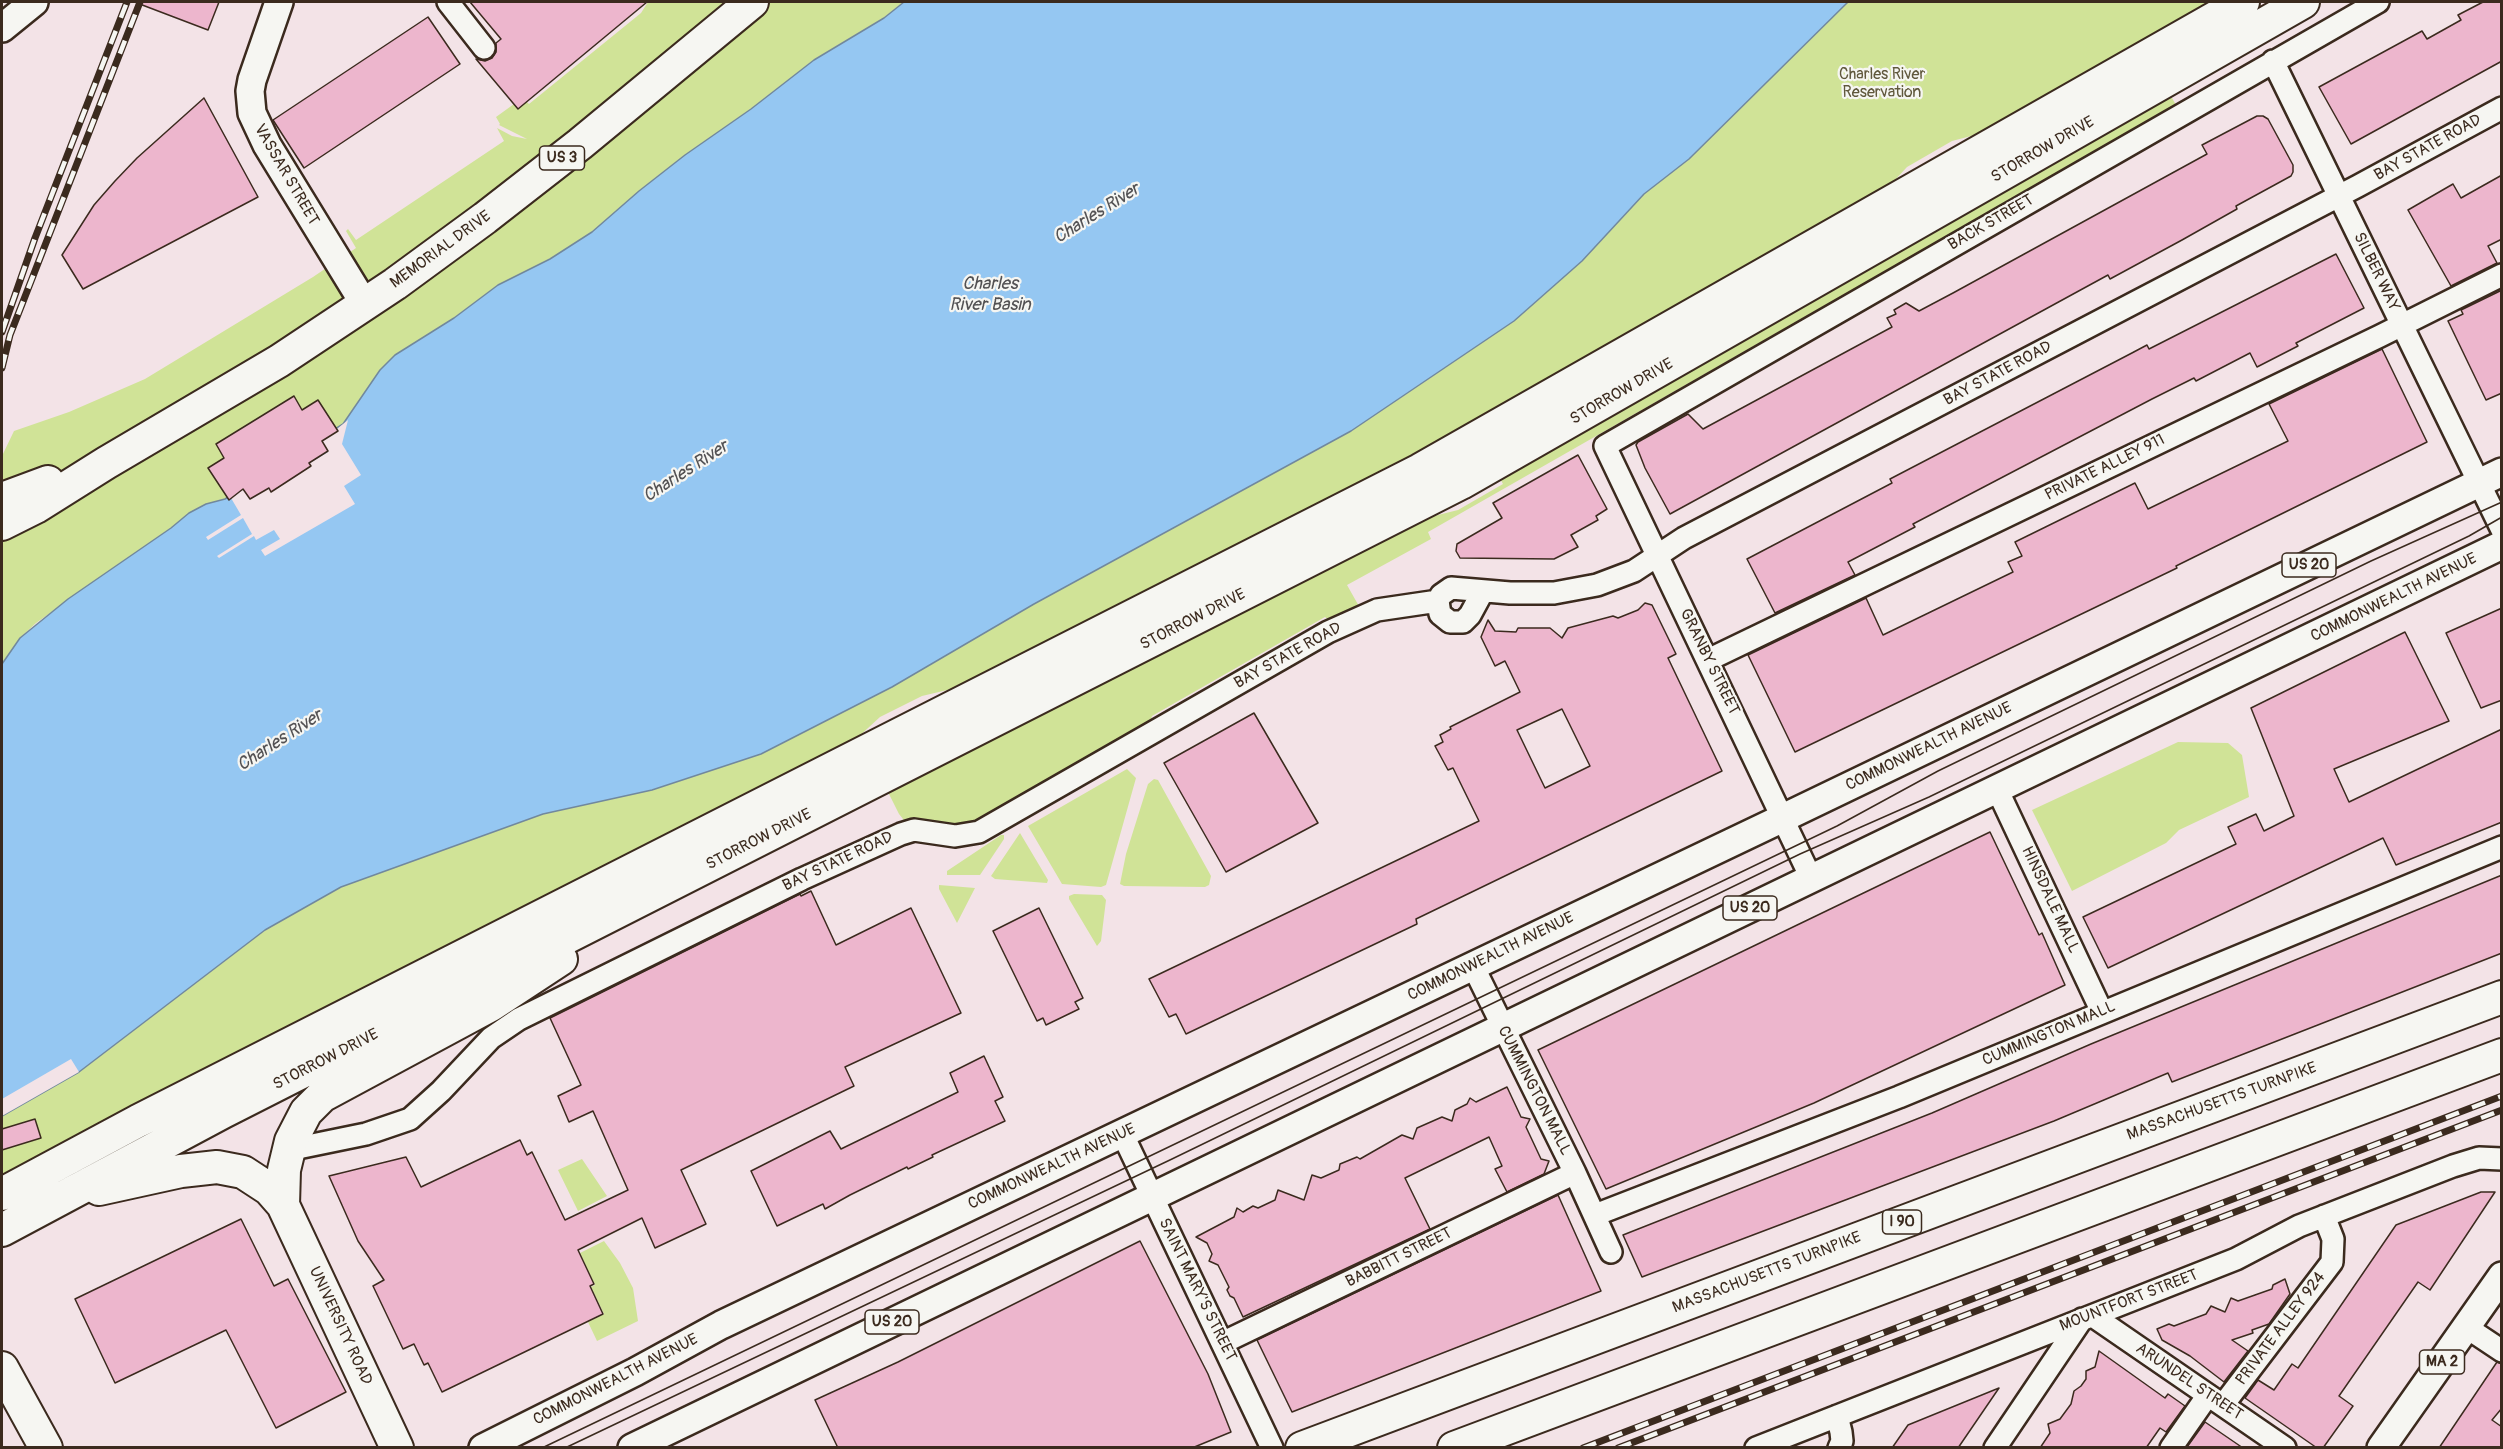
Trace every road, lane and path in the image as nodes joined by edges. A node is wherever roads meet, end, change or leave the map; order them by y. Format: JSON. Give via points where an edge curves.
{"nodes":[{"id":1,"x":34,"y":2,"type":"edge"},
{"id":2,"x":279,"y":2,"type":"edge"},
{"id":3,"x":448,"y":2,"type":"edge"},
{"id":4,"x":752,"y":2,"type":"edge"},
{"id":5,"x":2243,"y":2,"type":"edge"},
{"id":6,"x":2303,"y":2,"type":"edge"},
{"id":7,"x":2378,"y":2,"type":"edge"},
{"id":8,"x":2,"y":28,"type":"edge"},
{"id":9,"x":484,"y":48,"type":"dead end"},
{"id":10,"x":2273,"y":61,"type":"junction"},
{"id":11,"x":2502,"y":108,"type":"edge"},
{"id":12,"x":2339,"y":196,"type":"junction"},
{"id":13,"x":2502,"y":275,"type":"edge"},
{"id":14,"x":365,"y":305,"type":"junction"},
{"id":15,"x":2402,"y":326,"type":"junction"},
{"id":16,"x":1605,"y":446,"type":"joint"},
{"id":17,"x":2490,"y":478,"type":"edge"},
{"id":18,"x":17,"y":497,"type":"edge"},
{"id":19,"x":2,"y":524,"type":"edge"},
{"id":20,"x":2502,"y":530,"type":"edge"},
{"id":21,"x":2,"y":535,"type":"edge"},
{"id":22,"x":2502,"y":545,"type":"edge"},
{"id":23,"x":1658,"y":555,"type":"junction"},
{"id":24,"x":1483,"y":591,"type":"junction"},
{"id":25,"x":1438,"y":602,"type":"junction"},
{"id":26,"x":1708,"y":660,"type":"junction"},
{"id":27,"x":1997,"y":789,"type":"junction"},
{"id":28,"x":1783,"y":818,"type":"junction"},
{"id":29,"x":2502,"y":847,"type":"edge"},
{"id":30,"x":1811,"y":878,"type":"junction"},
{"id":31,"x":647,"y":897,"type":"junction"},
{"id":32,"x":1473,"y":966,"type":"junction"},
{"id":33,"x":2502,"y":997,"type":"edge"},
{"id":34,"x":2102,"y":1011,"type":"junction"},
{"id":35,"x":1502,"y":1028,"type":"junction"},
{"id":36,"x":2502,"y":1055,"type":"edge"},
{"id":37,"x":1122,"y":1133,"type":"junction"},
{"id":38,"x":288,"y":1150,"type":"junction"},
{"id":39,"x":2502,"y":1159,"type":"edge"},
{"id":40,"x":205,"y":1168,"type":"junction"},
{"id":41,"x":1575,"y":1173,"type":"junction"},
{"id":42,"x":2,"y":1194,"type":"edge"},
{"id":43,"x":60,"y":1197,"type":"junction"},
{"id":44,"x":1152,"y":1197,"type":"junction"},
{"id":45,"x":283,"y":1205,"type":"junction"},
{"id":46,"x":1595,"y":1215,"type":"junction"},
{"id":47,"x":2324,"y":1216,"type":"junction"},
{"id":48,"x":2,"y":1230,"type":"edge"},
{"id":49,"x":1611,"y":1252,"type":"dead end"},
{"id":50,"x":2502,"y":1276,"type":"edge"},
{"id":51,"x":2088,"y":1317,"type":"junction"},
{"id":52,"x":2466,"y":1327,"type":"junction"},
{"id":53,"x":1222,"y":1343,"type":"junction"},
{"id":54,"x":2502,"y":1351,"type":"edge"},
{"id":55,"x":2,"y":1368,"type":"edge"},
{"id":56,"x":2216,"y":1400,"type":"junction"},
{"id":57,"x":1837,"y":1416,"type":"junction"},
{"id":58,"x":1268,"y":1439,"type":"edge"},
{"id":59,"x":46,"y":1448,"type":"edge"},
{"id":60,"x":397,"y":1448,"type":"edge"},
{"id":61,"x":483,"y":1448,"type":"edge"},
{"id":62,"x":632,"y":1448,"type":"edge"},
{"id":63,"x":1302,"y":1448,"type":"edge"},
{"id":64,"x":1454,"y":1448,"type":"edge"},
{"id":65,"x":1756,"y":1448,"type":"edge"},
{"id":66,"x":1839,"y":1448,"type":"edge"},
{"id":67,"x":1995,"y":1448,"type":"edge"},
{"id":68,"x":2171,"y":1448,"type":"edge"},
{"id":69,"x":2284,"y":1448,"type":"edge"},
{"id":70,"x":2381,"y":1448,"type":"edge"}],
"edges":[{"from":1,"to":8,"type":"main road"},
{"from":2,"to":14,"type":"main road","name":"VASSAR STREET","via":[[252,80],[252,114]]},
{"from":3,"to":9,"type":"street"},
{"from":4,"to":14,"type":"highway","name":"MEMORIAL DRIVE","number":"US 3","via":[[485,218]]},
{"from":5,"to":42,"type":"highway","name":"STORROW DRIVE","via":[[1420,470],[138,1121]]},
{"from":6,"to":31,"type":"highway","name":"STORROW DRIVE","via":[[1461,483]]},
{"from":7,"to":10,"type":"street","name":"BACK STREET"},
{"from":10,"to":12,"type":"street","name":"SILBER WAY"},
{"from":10,"to":16,"type":"street","name":"BACK STREET"},
{"from":11,"to":12,"type":"street","name":"BAY STATE ROAD"},
{"from":12,"to":15,"type":"street","name":"SILBER WAY"},
{"from":12,"to":23,"type":"street","name":"BAY STATE ROAD"},
{"from":13,"to":15,"type":"street","name":"PRIVATE ALLEY 911"},
{"from":14,"to":18,"type":"highway","name":"MEMORIAL DRIVE","number":"US 3","via":[[279,361],[106,463]]},
{"from":15,"to":17,"type":"street","name":"SILBER WAY"},
{"from":15,"to":26,"type":"street","name":"PRIVATE ALLEY 911"},
{"from":16,"to":23,"type":"street","name":"GRANBY STREET"},
{"from":17,"to":20,"type":"street","name":"SILBER WAY"},
{"from":17,"to":28,"type":"main road","name":"COMMONWEALTH AVENUE","number":"US 20"},
{"from":18,"to":19,"type":"highway","name":"MEMORIAL DRIVE","number":"US 3"},
{"from":18,"to":21,"type":"highway"},
{"from":22,"to":27,"type":"main road","name":"COMMONWEALTH AVENUE","number":"US 20"},
{"from":23,"to":24,"type":"street","name":"BAY STATE ROAD","via":[[1616,579],[1577,590],[1532,594]]},
{"from":23,"to":26,"type":"street","name":"GRANBY STREET"},
{"from":24,"to":25,"type":"street","name":"BAY STATE ROAD","via":[[1451,588]]},
{"from":24,"to":25,"type":"street","via":[[1463,622],[1444,619]]},
{"from":25,"to":38,"type":"street","name":"BAY STATE ROAD","via":[[1377,610],[1328,632],[979,832],[955,836],[914,830],[901,834],[519,1018],[491,1038],[410,1119],[366,1134]]},
{"from":26,"to":28,"type":"street","name":"GRANBY STREET"},
{"from":27,"to":30,"type":"main road","name":"COMMONWEALTH AVENUE","number":"US 20"},
{"from":27,"to":34,"type":"street","name":"HINSDALE MALL"},
{"from":28,"to":30,"type":"street","name":"GRANBY STREET"},
{"from":28,"to":32,"type":"main road","name":"COMMONWEALTH AVENUE","number":"US 20"},
{"from":29,"to":34,"type":"street","name":"CUMMINGTON MALL"},
{"from":30,"to":35,"type":"main road","name":"COMMONWEALTH AVENUE","number":"US 20"},
{"from":31,"to":38,"type":"highway","via":[[535,978],[322,1096],[300,1121]]},
{"from":31,"to":43,"type":"highway","name":"STORROW DRIVE"},
{"from":32,"to":35,"type":"street","name":"CUMMINGTON MALL"},
{"from":32,"to":37,"type":"main road","name":"COMMONWEALTH AVENUE","number":"US 20"},
{"from":33,"to":63,"type":"highway","name":"MASSACHUSETTS TURNPIKE","number":"I 90"},
{"from":34,"to":46,"type":"street","name":"CUMMINGTON MALL","via":[[1899,1097]]},
{"from":35,"to":41,"type":"street","name":"CUMMINGTON MALL"},
{"from":35,"to":44,"type":"main road","name":"COMMONWEALTH AVENUE","number":"US 20"},
{"from":36,"to":64,"type":"highway"},
{"from":37,"to":44,"type":"street","name":"SAINT MARY'S STREET"},
{"from":37,"to":61,"type":"main road","name":"COMMONWEALTH AVENUE","number":"US 20","via":[[721,1325]]},
{"from":38,"to":40,"type":"highway"},
{"from":38,"to":45,"type":"highway","via":[[282,1182]]},
{"from":39,"to":47,"type":"street","name":"MOUNTFORT STREET","via":[[2468,1161]]},
{"from":40,"to":43,"type":"highway"},
{"from":40,"to":45,"type":"highway","via":[[228,1168],[248,1175]]},
{"from":41,"to":46,"type":"street","name":"CUMMINGTON MALL"},
{"from":41,"to":53,"type":"street","name":"BABBITT STREET"},
{"from":43,"to":48,"type":"highway","name":"STORROW DRIVE"},
{"from":44,"to":53,"type":"street","name":"SAINT MARY'S STREET"},
{"from":44,"to":62,"type":"main road","name":"COMMONWEALTH AVENUE","number":"US 20"},
{"from":45,"to":60,"type":"highway","name":"UNIVERSITY ROAD"},
{"from":46,"to":49,"type":"street","name":"CUMMINGTON MALL"},
{"from":47,"to":51,"type":"street","name":"MOUNTFORT STREET","via":[[2236,1259]]},
{"from":47,"to":56,"type":"street","name":"PRIVATE ALLEY 924","via":[[2333,1239],[2332,1262]]},
{"from":50,"to":52,"type":"main road","number":"MA 2"},
{"from":51,"to":56,"type":"street","name":"ARUNDEL STREET"},
{"from":51,"to":57,"type":"street","name":"MOUNTFORT STREET"},
{"from":51,"to":67,"type":"street"},
{"from":52,"to":54,"type":"street"},
{"from":52,"to":70,"type":"main road","number":"MA 2"},
{"from":53,"to":58,"type":"street","name":"SAINT MARY'S STREET"},
{"from":55,"to":59,"type":"highway"},
{"from":56,"to":68,"type":"street","name":"PRIVATE ALLEY 924"},
{"from":56,"to":69,"type":"street","name":"ARUNDEL STREET"},
{"from":57,"to":65,"type":"street","name":"MOUNTFORT STREET"},
{"from":57,"to":66,"type":"street","via":[[1842,1441]]}]}
